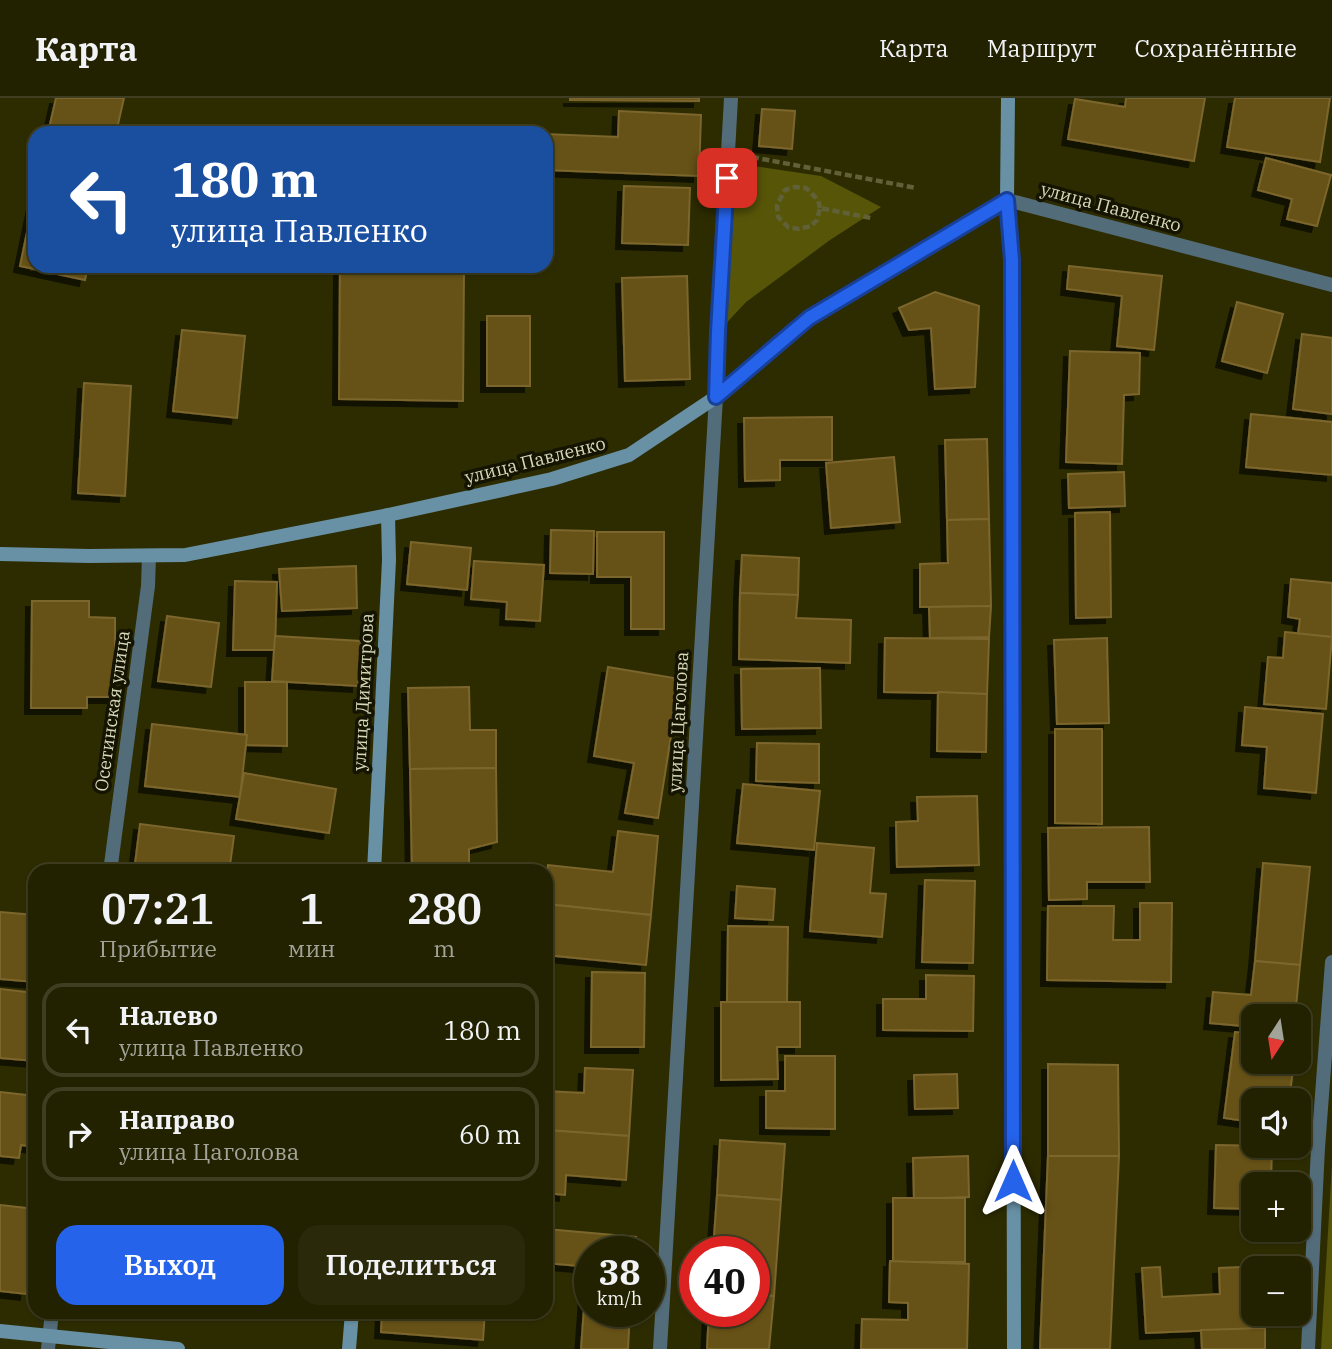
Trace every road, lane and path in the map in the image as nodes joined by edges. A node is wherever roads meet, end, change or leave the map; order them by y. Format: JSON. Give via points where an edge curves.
{"nodes":[{"id":1,"x":731,"y":98,"type":"edge"},
{"id":2,"x":1008,"y":98,"type":"edge"},
{"id":3,"x":728,"y":152,"type":"junction"},
{"id":4,"x":916,"y":188,"type":"dead end"},
{"id":5,"x":1007,"y":200,"type":"junction"},
{"id":6,"x":820,"y":208,"type":"junction"},
{"id":7,"x":871,"y":218,"type":"dead end"},
{"id":8,"x":1332,"y":285,"type":"edge"},
{"id":9,"x":716,"y":397,"type":"junction"},
{"id":10,"x":388,"y":515,"type":"junction"},
{"id":11,"x":0,"y":554,"type":"edge"},
{"id":12,"x":149,"y":556,"type":"junction"},
{"id":13,"x":111,"y":864,"type":"edge"},
{"id":14,"x":374,"y":864,"type":"edge"},
{"id":15,"x":1332,"y":962,"type":"edge"},
{"id":16,"x":51,"y":1319,"type":"edge"},
{"id":17,"x":351,"y":1319,"type":"edge"},
{"id":18,"x":0,"y":1331,"type":"edge"},
{"id":19,"x":49,"y":1343,"type":"edge"},
{"id":20,"x":178,"y":1349,"type":"edge"},
{"id":21,"x":349,"y":1349,"type":"edge"},
{"id":22,"x":660,"y":1349,"type":"edge"},
{"id":23,"x":1014,"y":1349,"type":"edge"},
{"id":24,"x":1308,"y":1349,"type":"edge"}],
"edges":[{"from":1,"to":3,"type":"street","name":"улица Цаголова"},
{"from":2,"to":5,"type":"main road"},
{"from":3,"to":4,"type":"path"},
{"from":3,"to":9,"type":"street","name":"улица Цаголова"},
{"from":5,"to":8,"type":"street","name":"улица Павленко"},
{"from":5,"to":9,"type":"main road","name":"улица Павленко","via":[[809,318]]},
{"from":5,"to":23,"type":"main road","via":[[1012,260]]},
{"from":6,"to":6,"type":"path","via":[[817,220],[799,229],[788,227],[778,217],[777,205],[785,190],[795,187],[806,188]]},
{"from":6,"to":7,"type":"path"},
{"from":9,"to":10,"type":"main road","name":"улица Павленко","via":[[629,455],[552,478]]},
{"from":9,"to":22,"type":"street","name":"улица Цаголова"},
{"from":10,"to":12,"type":"main road","name":"улица Павленко","via":[[184,555]]},
{"from":10,"to":14,"type":"main road","name":"улица Димитрова"},
{"from":11,"to":12,"type":"main road","name":"улица Павленко"},
{"from":12,"to":13,"type":"street","name":"Осетинская улица"},
{"from":15,"to":24,"type":"street"},
{"from":16,"to":19,"type":"street"},
{"from":17,"to":21,"type":"main road"},
{"from":18,"to":19,"type":"main road"},
{"from":19,"to":20,"type":"main road"}]}
